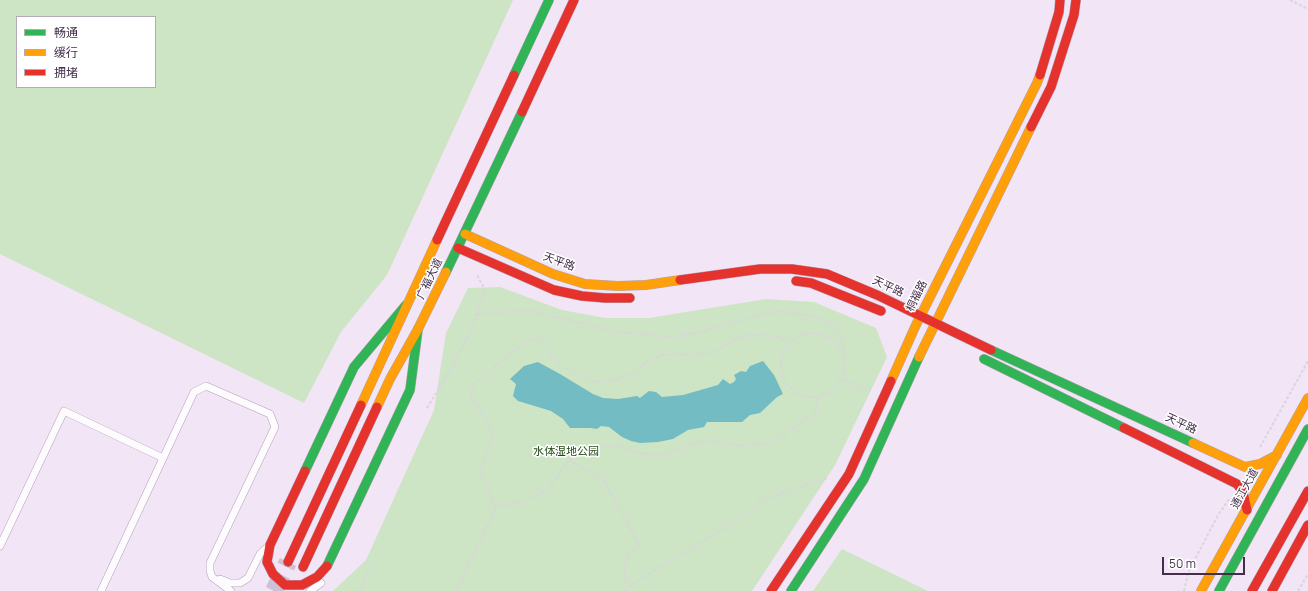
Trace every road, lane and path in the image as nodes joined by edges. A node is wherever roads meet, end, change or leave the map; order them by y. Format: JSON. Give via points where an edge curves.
{"nodes":[{"id":1,"x":549,"y":0,"type":"edge"},
{"id":2,"x":574,"y":0,"type":"edge"},
{"id":3,"x":1060,"y":0,"type":"edge"},
{"id":4,"x":1076,"y":0,"type":"edge"},
{"id":5,"x":1290,"y":0,"type":"edge"},
{"id":6,"x":1308,"y":9,"type":"edge"},
{"id":7,"x":465,"y":234,"type":"junction"},
{"id":8,"x":458,"y":248,"type":"junction"},
{"id":9,"x":477,"y":275,"type":"dead end"},
{"id":10,"x":789,"y":280,"type":"dead end"},
{"id":11,"x":639,"y":298,"type":"dead end"},
{"id":12,"x":406,"y":305,"type":"junction"},
{"id":13,"x":477,"y":314,"type":"junction"},
{"id":14,"x":890,"y":315,"type":"dead end"},
{"id":15,"x":920,"y":317,"type":"junction"},
{"id":16,"x":934,"y":323,"type":"junction"},
{"id":17,"x":912,"y":326,"type":"junction"},
{"id":18,"x":418,"y":329,"type":"junction"},
{"id":19,"x":930,"y":333,"type":"junction"},
{"id":20,"x":941,"y":338,"type":"dead end"},
{"id":21,"x":792,"y":341,"type":"junction"},
{"id":22,"x":974,"y":354,"type":"dead end"},
{"id":23,"x":844,"y":356,"type":"junction"},
{"id":24,"x":842,"y":378,"type":"junction"},
{"id":25,"x":874,"y":395,"type":"dead end"},
{"id":26,"x":817,"y":397,"type":"junction"},
{"id":27,"x":1308,"y":398,"type":"edge"},
{"id":28,"x":427,"y":408,"type":"dead end"},
{"id":29,"x":1308,"y":429,"type":"edge"},
{"id":30,"x":1277,"y":455,"type":"junction"},
{"id":31,"x":163,"y":458,"type":"junction"},
{"id":32,"x":569,"y":460,"type":"junction"},
{"id":33,"x":835,"y":477,"type":"dead end"},
{"id":34,"x":1308,"y":491,"type":"edge"},
{"id":35,"x":496,"y":507,"type":"junction"},
{"id":36,"x":1247,"y":510,"type":"junction"},
{"id":37,"x":1308,"y":525,"type":"edge"},
{"id":38,"x":270,"y":545,"type":"junction"},
{"id":39,"x":0,"y":546,"type":"edge"},
{"id":40,"x":288,"y":562,"type":"tunnel mouth"},
{"id":41,"x":371,"y":564,"type":"dead end"},
{"id":42,"x":327,"y":566,"type":"junction"},
{"id":43,"x":303,"y":567,"type":"dead end"},
{"id":44,"x":1308,"y":574,"type":"edge"},
{"id":45,"x":212,"y":577,"type":"junction"},
{"id":46,"x":628,"y":587,"type":"junction"},
{"id":47,"x":101,"y":591,"type":"edge"},
{"id":48,"x":231,"y":591,"type":"edge"},
{"id":49,"x":310,"y":591,"type":"edge"},
{"id":50,"x":359,"y":591,"type":"edge"},
{"id":51,"x":456,"y":591,"type":"edge"},
{"id":52,"x":625,"y":591,"type":"edge"},
{"id":53,"x":771,"y":591,"type":"edge"},
{"id":54,"x":791,"y":591,"type":"edge"},
{"id":55,"x":1201,"y":591,"type":"edge"},
{"id":56,"x":1219,"y":591,"type":"edge"},
{"id":57,"x":1252,"y":591,"type":"edge"},
{"id":58,"x":1272,"y":591,"type":"edge"},
{"id":59,"x":1298,"y":591,"type":"edge"}],
"edges":[{"from":1,"to":12,"type":"street","name":"广福大道"},
{"from":2,"to":7,"type":"street","name":"广福大道"},
{"from":3,"to":15,"type":"street","name":"桐福路","via":[[1059,12],[1037,83]]},
{"from":4,"to":16,"type":"street","via":[[1074,15],[1051,87]]},
{"from":5,"to":6,"type":"path"},
{"from":7,"to":8,"type":"street","name":"广福大道"},
{"from":7,"to":15,"type":"street","name":"天平路","via":[[553,274],[585,284],[646,285],[760,269],[792,269],[827,274]]},
{"from":8,"to":11,"type":"street","via":[[554,290],[582,296]]},
{"from":8,"to":18,"type":"street","name":"广福大道"},
{"from":9,"to":13,"type":"path","via":[[484,288]]},
{"from":10,"to":14,"type":"street","via":[[812,283]]},
{"from":12,"to":38,"type":"street","via":[[354,367]]},
{"from":12,"to":40,"type":"street","name":"广福大道"},
{"from":13,"to":23,"type":"path","via":[[529,311],[619,332],[671,337],[701,332],[777,311],[813,316],[833,326],[844,340]]},
{"from":13,"to":28,"type":"path","via":[[454,364]]},
{"from":15,"to":16,"type":"street","name":"天平路"},
{"from":15,"to":17,"type":"street","name":"桐福路"},
{"from":16,"to":19,"type":"street"},
{"from":16,"to":30,"type":"street","name":"天平路","via":[[1245,467],[1260,464]]},
{"from":17,"to":19,"type":"street"},
{"from":17,"to":53,"type":"street","name":"桐福路","via":[[849,474]]},
{"from":18,"to":42,"type":"street","via":[[410,390]]},
{"from":18,"to":43,"type":"street","name":"广福大道","via":[[390,379]]},
{"from":19,"to":20,"type":"street"},
{"from":19,"to":54,"type":"street","via":[[864,479]]},
{"from":21,"to":23,"type":"path","via":[[800,335],[821,334],[839,346]]},
{"from":21,"to":26,"type":"path","via":[[782,358],[783,378],[796,393]]},
{"from":21,"to":35,"type":"path","via":[[774,336],[750,335],[734,340],[715,351],[693,355],[663,355],[647,362],[632,374],[616,380],[597,382],[562,366],[549,354],[543,342],[537,339],[525,342],[482,377],[471,391],[472,399],[492,431],[490,448],[484,460],[481,477]]},
{"from":22,"to":36,"type":"street","via":[[1238,484],[1244,492]]},
{"from":23,"to":24,"type":"path"},
{"from":24,"to":25,"type":"path"},
{"from":24,"to":26,"type":"path","via":[[828,394]]},
{"from":26,"to":32,"type":"path","via":[[814,415],[765,444],[741,446],[701,441],[653,456],[617,446],[593,446]]},
{"from":27,"to":30,"type":"street","name":"通江大道"},
{"from":29,"to":56,"type":"street"},
{"from":30,"to":36,"type":"street","name":"通江大道"},
{"from":31,"to":39,"type":"lane","via":[[64,411]]},
{"from":31,"to":45,"type":"lane","via":[[194,392],[206,386],[270,414],[275,427],[210,563]]},
{"from":31,"to":47,"type":"lane"},
{"from":32,"to":35,"type":"path","via":[[546,490],[521,502]]},
{"from":32,"to":46,"type":"path","via":[[604,481],[638,544],[630,553],[624,570]]},
{"from":33,"to":46,"type":"path","via":[[805,484],[762,500],[736,521]]},
{"from":34,"to":57,"type":"street"},
{"from":35,"to":51,"type":"path"},
{"from":36,"to":55,"type":"street","name":"通江大道"},
{"from":37,"to":58,"type":"street"},
{"from":38,"to":42,"type":"street","via":[[267,562],[273,574],[285,584],[302,585],[317,578]]},
{"from":38,"to":45,"type":"lane","via":[[260,554],[248,578],[240,583],[230,583]]},
{"from":41,"to":50,"type":"path"},
{"from":42,"to":49,"type":"lane","via":[[323,582]]},
{"from":44,"to":59,"type":"path"},
{"from":45,"to":48,"type":"lane"},
{"from":46,"to":52,"type":"path"}]}
